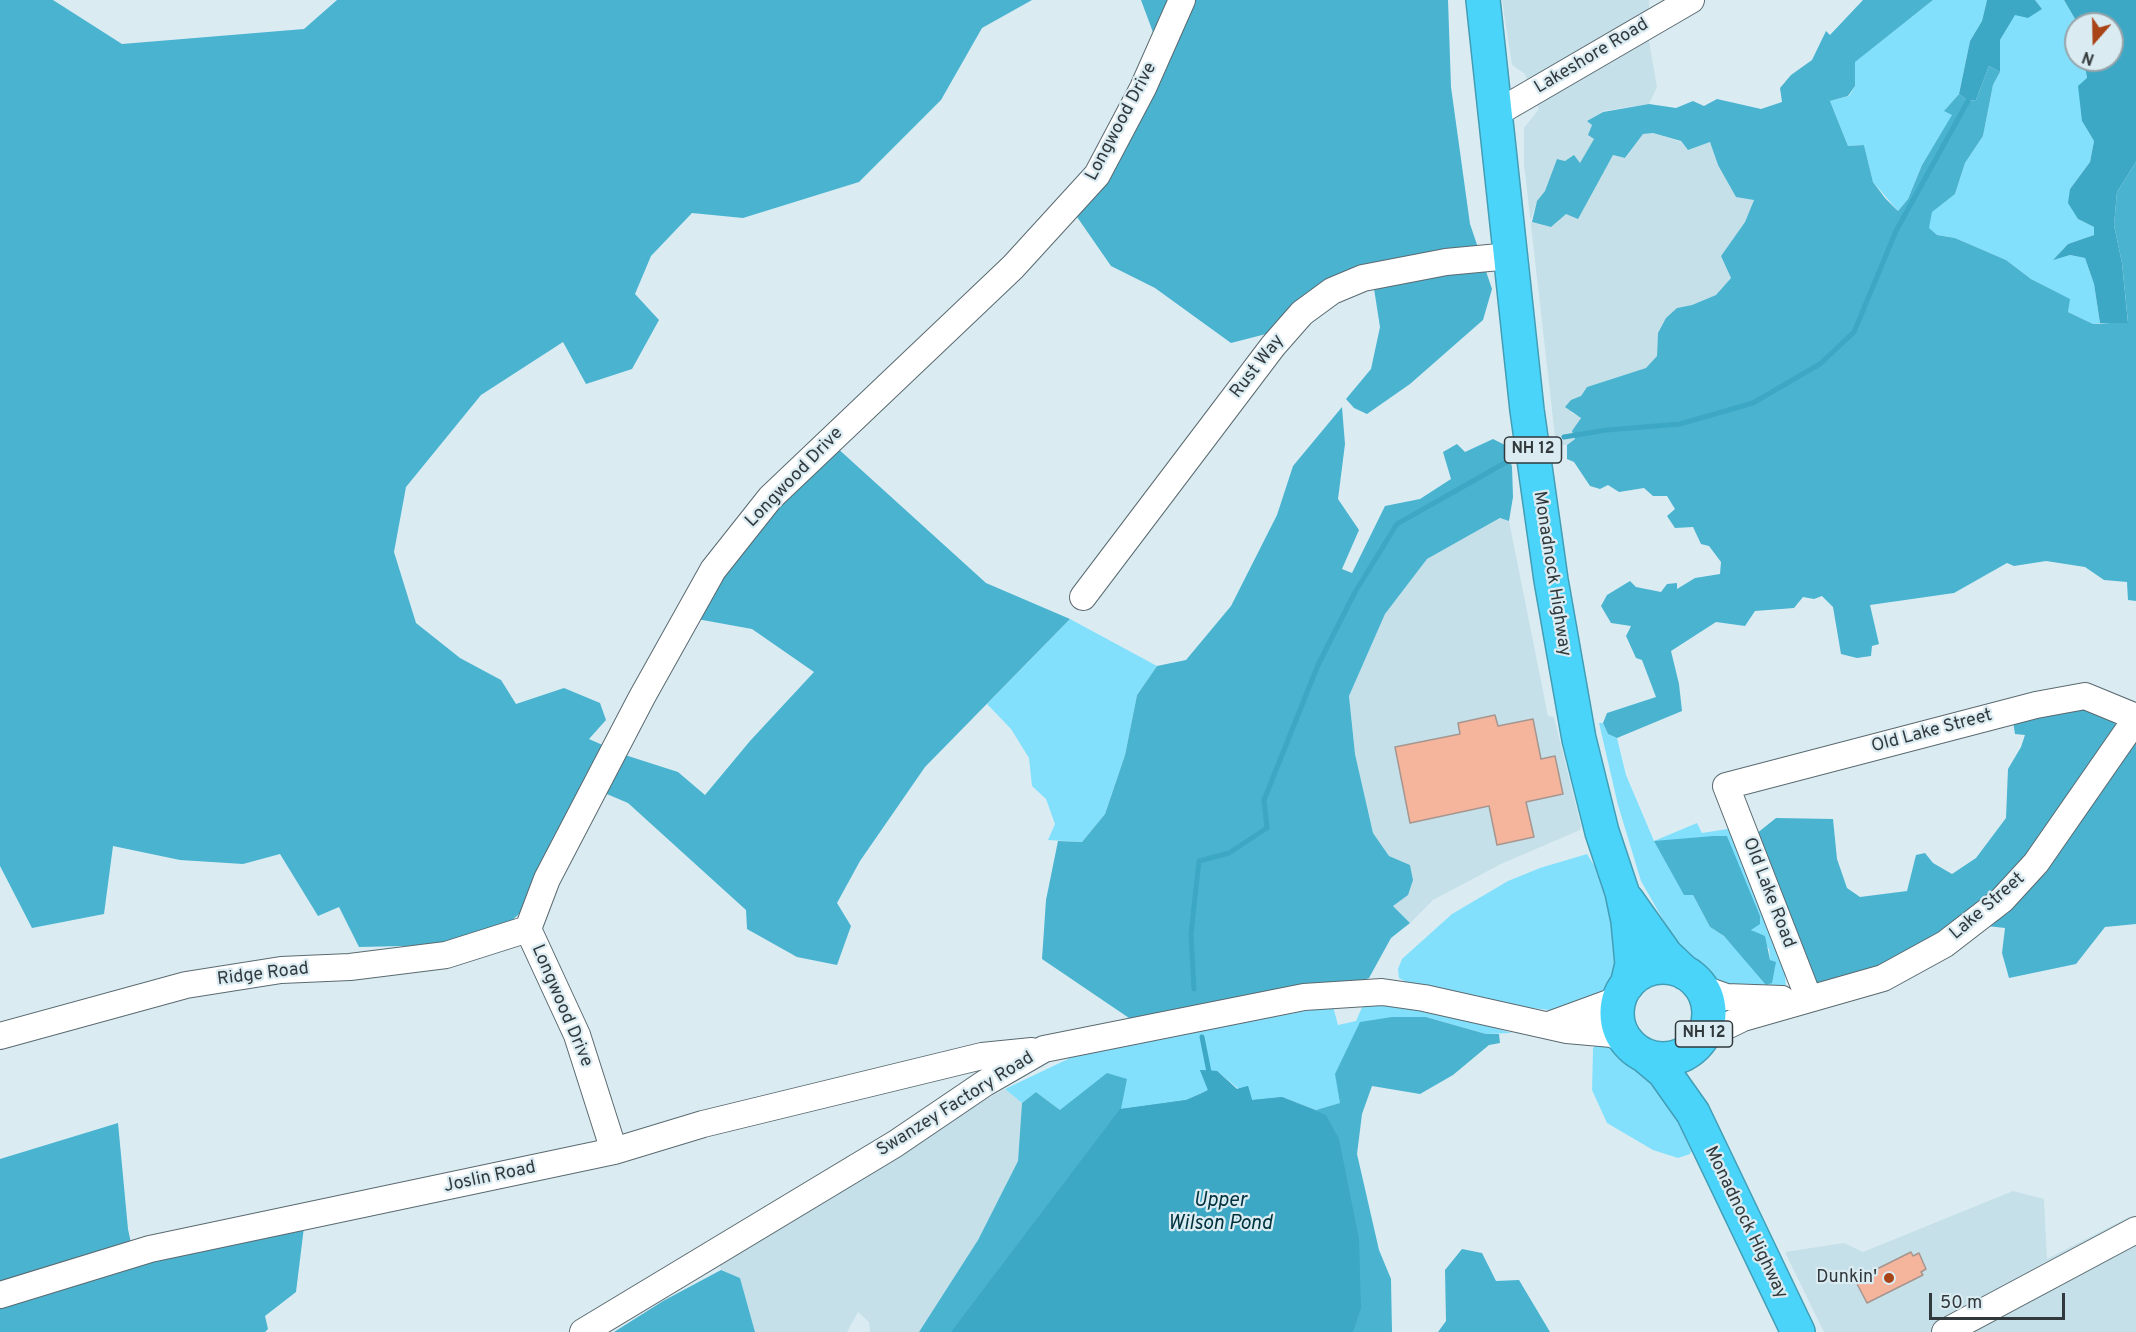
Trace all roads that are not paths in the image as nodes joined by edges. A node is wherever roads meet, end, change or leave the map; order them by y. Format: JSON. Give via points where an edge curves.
{"nodes":[{"id":1,"x":1182,"y":0,"type":"edge"},
{"id":2,"x":1483,"y":0,"type":"edge"},
{"id":3,"x":1691,"y":0,"type":"edge"},
{"id":4,"x":1495,"y":114,"type":"junction"},
{"id":5,"x":1510,"y":256,"type":"junction"},
{"id":6,"x":1083,"y":597,"type":"dead end"},
{"id":7,"x":2136,"y":718,"type":"edge"},
{"id":8,"x":1726,"y":786,"type":"joint"},
{"id":9,"x":1622,"y":892,"type":"junction"},
{"id":10,"x":528,"y":929,"type":"junction"},
{"id":11,"x":1693,"y":981,"type":"junction"},
{"id":12,"x":1623,"y":991,"type":"junction"},
{"id":13,"x":1809,"y":999,"type":"junction"},
{"id":14,"x":1548,"y":1025,"type":"junction"},
{"id":15,"x":0,"y":1036,"type":"edge"},
{"id":16,"x":1702,"y":1038,"type":"junction"},
{"id":17,"x":1635,"y":1048,"type":"junction"},
{"id":18,"x":1044,"y":1049,"type":"junction"},
{"id":19,"x":979,"y":1057,"type":"junction"},
{"id":20,"x":985,"y":1083,"type":"junction"},
{"id":21,"x":1692,"y":1113,"type":"junction"},
{"id":22,"x":614,"y":1151,"type":"junction"},
{"id":23,"x":2136,"y":1230,"type":"edge"},
{"id":24,"x":0,"y":1295,"type":"edge"},
{"id":25,"x":584,"y":1332,"type":"edge"},
{"id":26,"x":1798,"y":1332,"type":"edge"},
{"id":27,"x":1945,"y":1332,"type":"edge"}],
"edges":[{"from":1,"to":10,"type":"street","name":"Longwood Drive","via":[[1143,88],[1097,176],[1013,267],[770,498],[713,570],[547,879]]},
{"from":2,"to":4,"type":"highway","name":"Monadnock Highway","number":"NH 12"},
{"from":3,"to":4,"type":"street","name":"Lakeshore Road"},
{"from":4,"to":5,"type":"highway","name":"Monadnock Highway","number":"NH 12"},
{"from":5,"to":6,"type":"street","name":"Rust Way","via":[[1446,262],[1363,278],[1332,291],[1302,313]]},
{"from":5,"to":9,"type":"highway","name":"Monadnock Highway","number":"NH 12","via":[[1527,410],[1568,684],[1602,832]]},
{"from":7,"to":8,"type":"street","name":"Old Lake Street","via":[[2085,696],[2036,705]]},
{"from":7,"to":13,"type":"street","name":"Lake Street","via":[[2036,863],[2002,900],[1945,944],[1884,978]]},
{"from":8,"to":13,"type":"street","name":"Old Lake Road"},
{"from":9,"to":11,"type":"highway","name":"Monadnock Highway","number":"NH 12","via":[[1666,955]]},
{"from":9,"to":12,"type":"highway","name":"Monadnock Highway","number":"NH 12","via":[[1632,964]]},
{"from":10,"to":15,"type":"street","name":"Ridge Road","via":[[446,955],[350,967],[281,970],[186,985]]},
{"from":10,"to":22,"type":"street","name":"Longwood Drive","via":[[577,1035]]},
{"from":11,"to":12,"type":"highway","via":[[1671,968],[1657,967],[1642,972]]},
{"from":11,"to":13,"type":"street","name":"Lake Street","via":[[1716,995],[1741,999]]},
{"from":11,"to":16,"type":"highway","number":"NH 12","via":[[1709,1009]]},
{"from":12,"to":14,"type":"street"},
{"from":12,"to":17,"type":"highway","number":"NH 12","via":[[1617,1017]]},
{"from":13,"to":16,"type":"street","name":"Lake Street","via":[[1743,1018]]},
{"from":14,"to":17,"type":"street","name":"Swanzey Factory Road","via":[[1612,1034]]},
{"from":14,"to":18,"type":"street","name":"Swanzey Factory Road","via":[[1382,992],[1304,997]]},
{"from":16,"to":17,"type":"highway","number":"NH 12","via":[[1682,1056],[1663,1059]]},
{"from":16,"to":21,"type":"highway","name":"Monadnock Highway","number":"NH 12","via":[[1691,1066]]},
{"from":17,"to":21,"type":"highway","name":"Monadnock Highway","number":"NH 12","via":[[1664,1072]]},
{"from":18,"to":19,"type":"street","name":"Joslin Road"},
{"from":18,"to":20,"type":"street","name":"Swanzey Factory Road"},
{"from":19,"to":20,"type":"street"},
{"from":19,"to":22,"type":"street","name":"Joslin Road","via":[[703,1124]]},
{"from":20,"to":25,"type":"street","name":"Swanzey Factory Road","via":[[895,1144]]},
{"from":21,"to":26,"type":"highway","name":"Monadnock Highway","number":"NH 12"},
{"from":22,"to":24,"type":"street","name":"Joslin Road","via":[[150,1249]]},
{"from":23,"to":27,"type":"street"}]}
